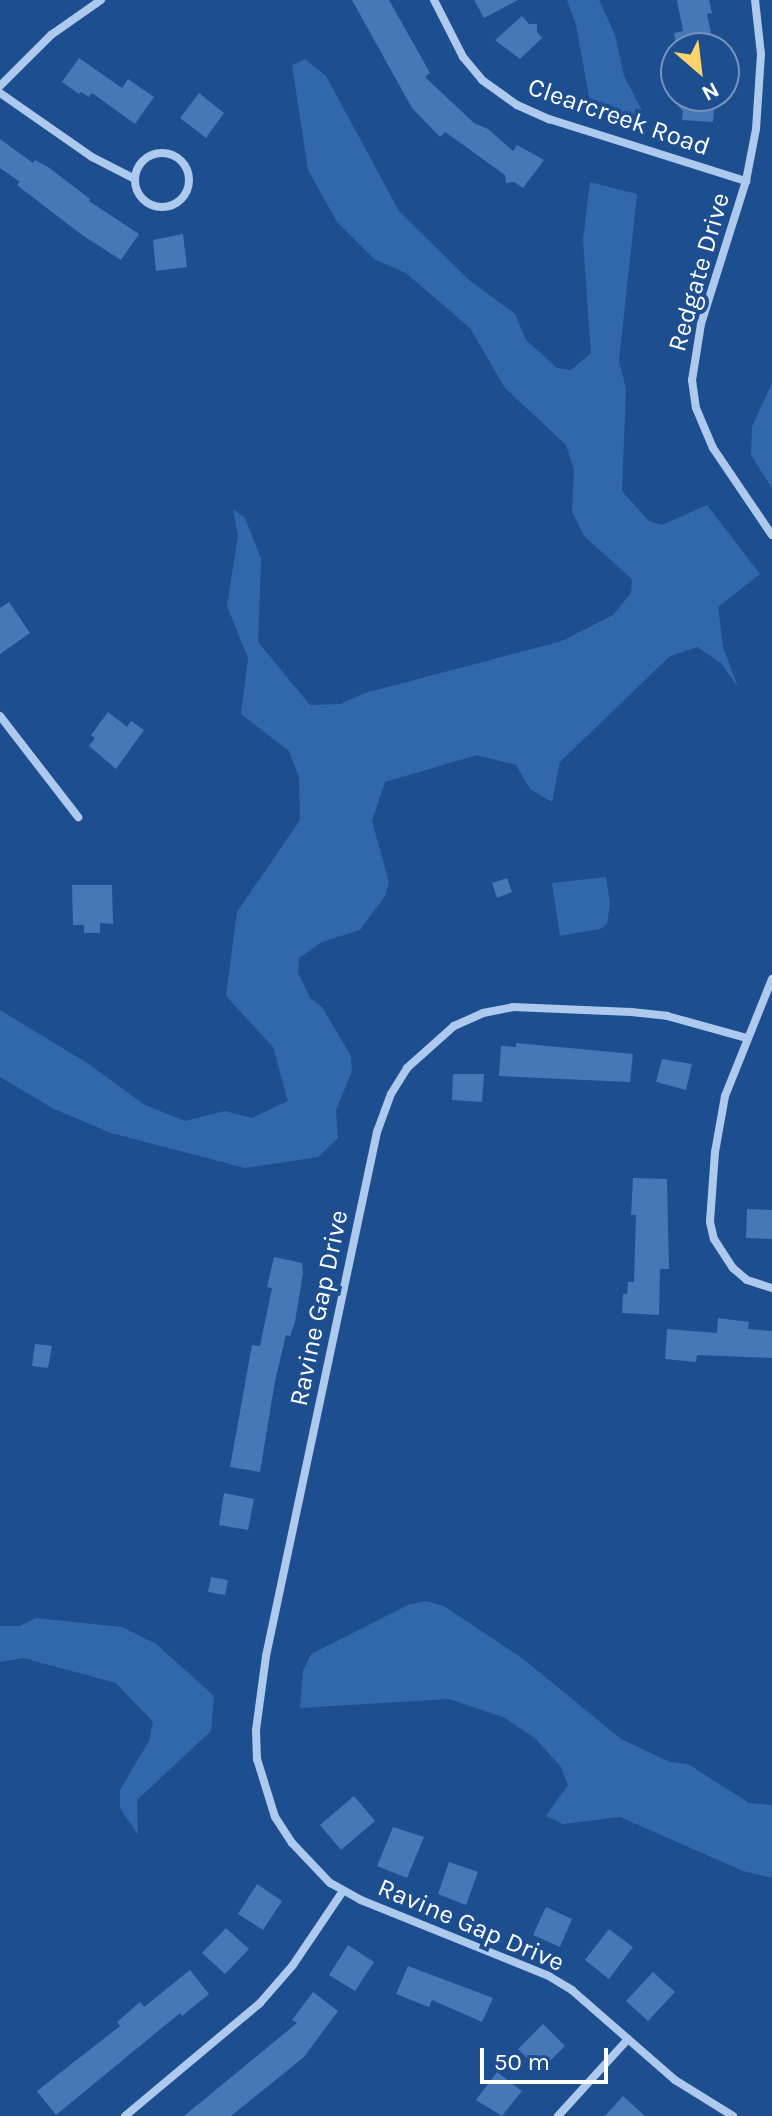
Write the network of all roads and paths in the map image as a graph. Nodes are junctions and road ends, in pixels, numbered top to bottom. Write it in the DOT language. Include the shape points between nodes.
graph roads {
  1 [pos="101,0"];
  2 [pos="434,0"];
  3 [pos="755,0"];
  4 [pos="0,86"];
  5 [pos="0,93"];
  6 [pos="135,179"];
  7 [pos="746,181"];
  8 [pos="772,535"];
  9 [pos="0,716"];
  10 [pos="78,817"];
  11 [pos="772,979"];
  12 [pos="747,1038"];
  13 [pos="772,1288"];
  14 [pos="343,1891"];
  15 [pos="628,2039"];
  16 [pos="125,2116"];
  17 [pos="558,2116"];
  18 [pos="733,2116"];
  1 -- 4 [label="street" via="51,35"];
  2 -- 7 [label="street, Clearcreek Road" via="463,57 482,80 517,105"];
  3 -- 7 [label="street, Redgate Drive" via="760,85"];
  5 -- 6 [label="street" via="92,157"];
  6 -- 6 [label="street" via="139,196 161,208 184,197 190,180 176,156 158,153 141,162"];
  7 -- 8 [label="street, Redgate Drive" via="701,324 692,380 696,408 713,448"];
  9 -- 10 [label="street"];
  11 -- 12 [label="street"];
  12 -- 13 [label="street" via="720,1118 710,1222 714,1239 733,1268 747,1280"];
  12 -- 14 [label="street, Ravine Gap Drive" via="643,1013 513,1007 454,1026 407,1068 391,1094 365,1185 266,1656 256,1730 257,1759 275,1817 312,1866"];
  14 -- 15 [label="street, Ravine Gap Drive" via="549,1976"];
  14 -- 16 [label="street, Ravine Gap Drive" via="260,2003"];
  15 -- 17 [label="street"];
  15 -- 18 [label="street, Ravine Gap Drive" via="695,2096"];
}
